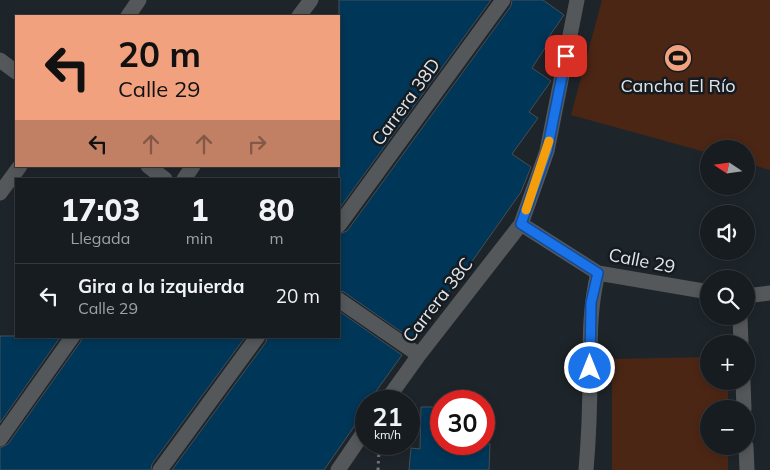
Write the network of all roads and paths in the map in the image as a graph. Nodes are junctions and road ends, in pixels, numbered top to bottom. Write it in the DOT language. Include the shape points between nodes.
graph roads {
  1 [pos="140,0"];
  2 [pos="311,0"];
  3 [pos="503,0"];
  4 [pos="577,0"];
  5 [pos="129,15"];
  6 [pos="300,15"];
  7 [pos="0,60"];
  8 [pos="15,71"];
  9 [pos="19,167"];
  10 [pos="149,167"];
  11 [pos="192,167"];
  12 [pos="164,178"];
  13 [pos="185,178"];
  14 [pos="0,193"];
  15 [pos="521,224"];
  16 [pos="340,225"];
  17 [pos="598,273"];
  18 [pos="700,290"];
  19 [pos="770,293"];
  20 [pos="755,295"];
  21 [pos="340,301"];
  22 [pos="72,338"];
  23 [pos="257,338"];
  24 [pos="418,355"];
  25 [pos="394,390"];
  26 [pos="0,439"];
  27 [pos="355,445"];
  28 [pos="379,455"];
  29 [pos="746,455"];
  30 [pos="160,470"];
  31 [pos="338,470"];
  32 [pos="378,470"];
  33 [pos="586,470"];
  34 [pos="747,470"];
  1 -- 5 [label="street"];
  2 -- 6 [label="street"];
  3 -- 16 [label="street, Carrera 38D"];
  4 -- 15 [label="street, Carrera 38C" via="547,151"];
  7 -- 8 [label="street"];
  9 -- 14 [label="street"];
  10 -- 12 [label="street"];
  11 -- 13 [label="street"];
  15 -- 17 [label="street, Calle 29"];
  15 -- 24 [label="street, Carrera 38C"];
  17 -- 18 [label="street, Calle 29"];
  17 -- 33 [label="street" via="590,318"];
  19 -- 20 [label="street"];
  21 -- 24 [label="street"];
  22 -- 26 [label="street"];
  23 -- 30 [label="street"];
  24 -- 25 [label="street, Carrera 38C"];
  27 -- 31 [label="street"];
  28 -- 32 [label="path"];
  29 -- 34 [label="street"];
}
